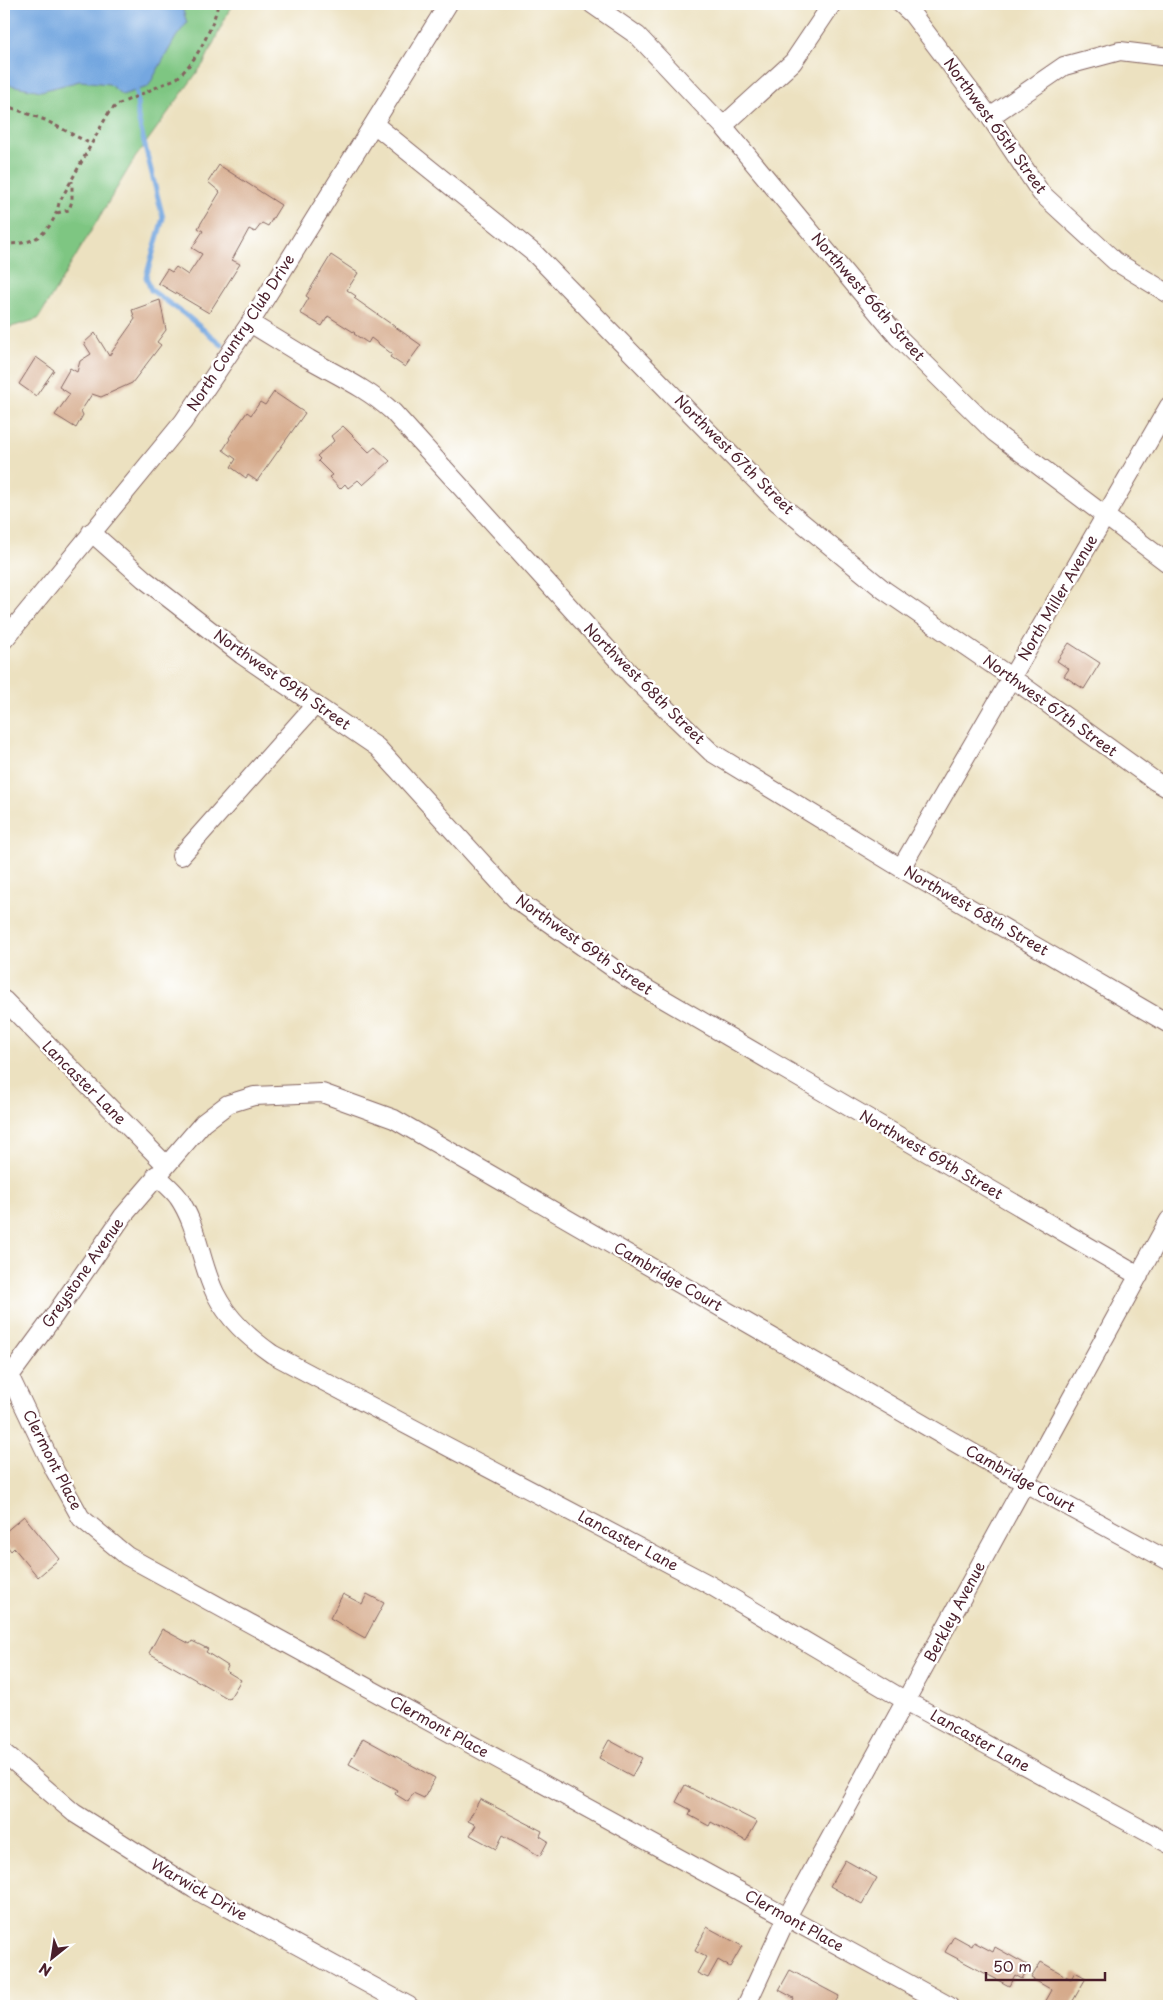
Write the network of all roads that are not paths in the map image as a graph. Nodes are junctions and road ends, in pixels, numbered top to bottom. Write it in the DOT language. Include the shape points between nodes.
graph roads {
  1 [pos="448,4"];
  2 [pos="592,4"];
  3 [pos="832,4"];
  4 [pos="901,4"];
  5 [pos="1169,57"];
  6 [pos="990,117"];
  7 [pos="374,124"];
  8 [pos="723,126"];
  9 [pos="1169,294"];
  10 [pos="250,323"];
  11 [pos="1169,406"];
  12 [pos="1105,517"];
  13 [pos="91,532"];
  14 [pos="1169,564"];
  15 [pos="4,640"];
  16 [pos="1012,678"];
  17 [pos="315,705"];
  18 [pos="1169,789"];
  19 [pos="181,856"];
  20 [pos="901,868"];
  21 [pos="4,1000"];
  22 [pos="1169,1024"];
  23 [pos="161,1170"];
  24 [pos="1169,1220"];
  25 [pos="1139,1276"];
  26 [pos="6,1377"];
  27 [pos="1025,1483"];
  28 [pos="1169,1561"];
  29 [pos="906,1701"];
  30 [pos="4,1753"];
  31 [pos="1169,1844"];
  32 [pos="787,1917"];
  33 [pos="409,2006"];
  34 [pos="746,2006"];
  35 [pos="949,2006"];
  1 -- 7 [label="street, North Country Club Drive"];
  2 -- 8 [label="street, Northwest 66th Street" via="638,36"];
  3 -- 8 [label="street" via="793,62"];
  4 -- 6 [label="street, Northwest 65th Street"];
  5 -- 6 [label="street" via="1120,50 1064,66"];
  6 -- 9 [label="street, Northwest 65th Street" via="1041,193 1114,261"];
  7 -- 10 [label="street, North Country Club Drive"];
  7 -- 16 [label="street, Northwest 67th Street" via="535,254 777,502 884,590"];
  8 -- 12 [label="street, Northwest 66th Street" via="898,337 994,432"];
  10 -- 13 [label="street, North Country Club Drive" via="182,422"];
  10 -- 20 [label="street, Northwest 68th Street" via="379,399 393,412 632,677 711,752"];
  11 -- 12 [label="street, North Miller Avenue"];
  12 -- 14 [label="street, Northwest 66th Street"];
  12 -- 16 [label="street, North Miller Avenue"];
  13 -- 15 [label="street, North Country Club Drive"];
  13 -- 17 [label="street, Northwest 69th Street" via="144,579 242,655"];
  16 -- 18 [label="street, Northwest 67th Street"];
  16 -- 20 [label="street, North Miller Avenue"];
  17 -- 19 [label="street"];
  17 -- 25 [label="street, Northwest 69th Street" via="377,747 515,899 626,977"];
  20 -- 22 [label="street, Northwest 68th Street"];
  21 -- 23 [label="street, Lancaster Lane"];
  23 -- 26 [label="street, Greystone Avenue" via="123,1216 54,1316"];
  23 -- 27 [label="street, Cambridge Court" via="203,1123 228,1104 254,1096 322,1093 331,1096 394,1120"];
  23 -- 29 [label="street, Lancaster Lane" via="192,1224 215,1292 228,1315 249,1338 272,1354 710,1585"];
  24 -- 25 [label="street, Berkley Avenue"];
  25 -- 27 [label="street, Berkley Avenue"];
  26 -- 32 [label="street, Clermont Place" via="81,1518 127,1556"];
  27 -- 28 [label="street, Cambridge Court"];
  27 -- 29 [label="street, Berkley Avenue"];
  29 -- 31 [label="street, Lancaster Lane"];
  29 -- 32 [label="street, Berkley Avenue"];
  30 -- 33 [label="street, Warwick Drive" via="74,1813 194,1889"];
  32 -- 34 [label="street, Berkley Avenue"];
  32 -- 35 [label="street, Clermont Place"];
}
